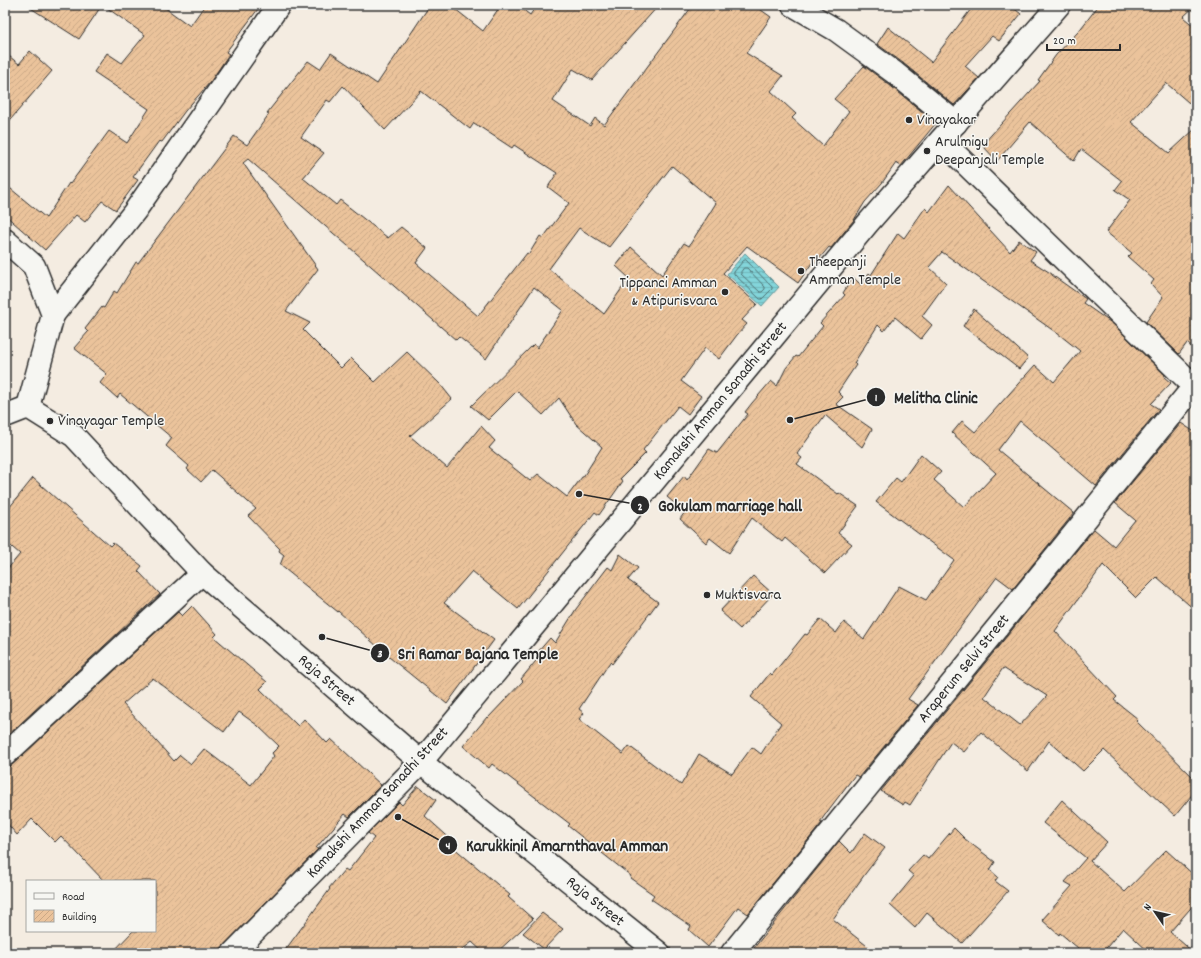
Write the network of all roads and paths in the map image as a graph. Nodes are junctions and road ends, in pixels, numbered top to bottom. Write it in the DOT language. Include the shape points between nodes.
graph roads {
  1 [pos="279,5"];
  2 [pos="793,5"];
  3 [pos="1059,5"];
  4 [pos="956,123"];
  5 [pos="941,140"];
  6 [pos="5,240"];
  7 [pos="53,315"];
  8 [pos="1195,385"];
  9 [pos="28,407"];
  10 [pos="5,416"];
  11 [pos="202,573"];
  12 [pos="5,756"];
  13 [pos="421,762"];
  14 [pos="233,953"];
  15 [pos="659,953"];
  16 [pos="732,953"];
  1 -- 7 [label="street" via="135,211"];
  2 -- 4 [label="street" via="836,30 896,73"];
  3 -- 4 [label="street, Kamakshi Amman Sanadhi Street"];
  4 -- 5 [label="street, Kamakshi Amman Sanadhi Street"];
  5 -- 8 [label="street"];
  5 -- 13 [label="street, Kamakshi Amman Sanadhi Street" via="868,223"];
  6 -- 7 [label="street" via="34,266"];
  7 -- 9 [label="street"];
  8 -- 16 [label="street, Araperum Selvi Street"];
  9 -- 10 [label="street"];
  9 -- 11 [label="street, Raja Street" via="74,436"];
  11 -- 12 [label="street"];
  11 -- 13 [label="street, Raja Street"];
  13 -- 14 [label="street, Kamakshi Amman Sanadhi Street"];
  13 -- 15 [label="street, Raja Street"];
}
